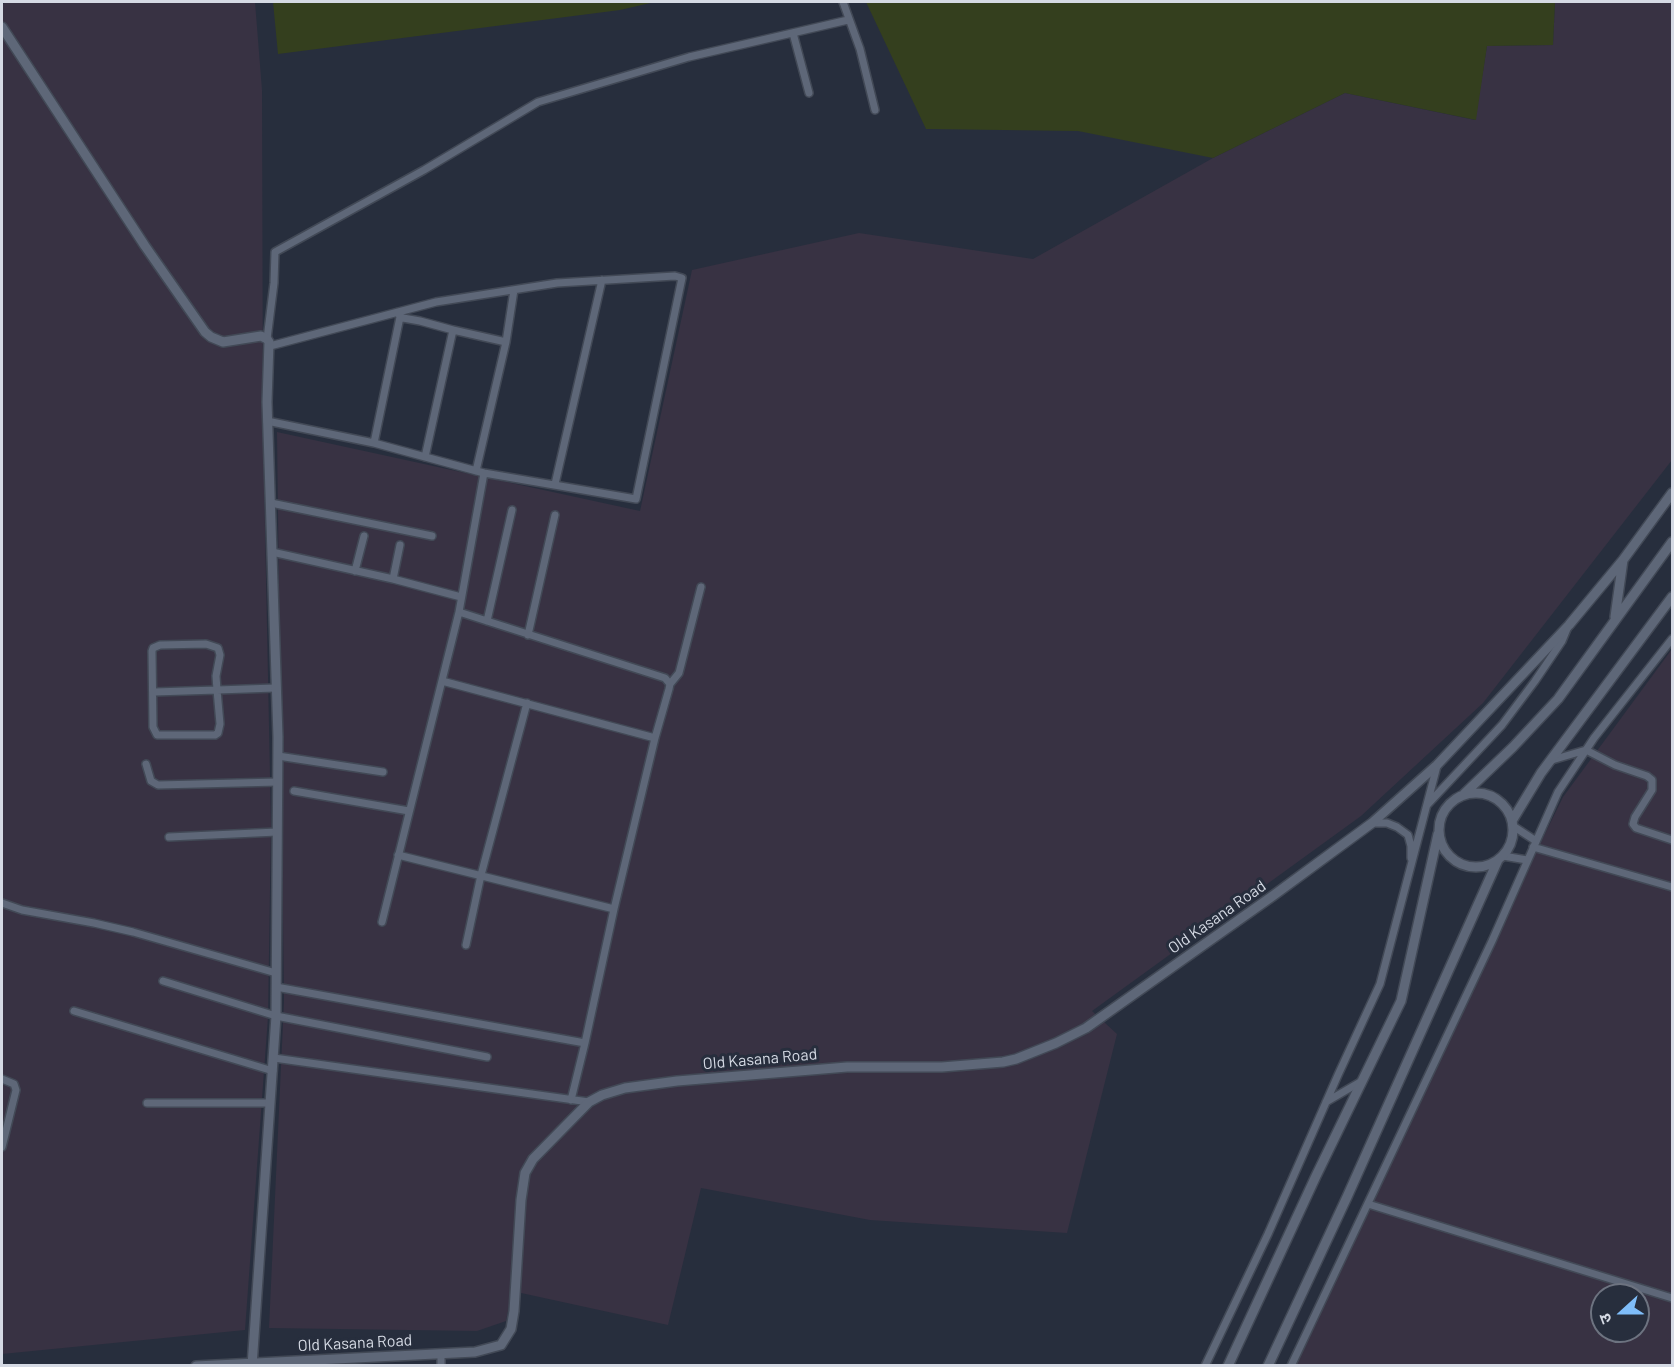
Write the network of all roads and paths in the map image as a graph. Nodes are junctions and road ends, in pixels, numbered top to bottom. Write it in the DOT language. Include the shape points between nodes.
graph roads {
  1 [pos="843,2"];
  2 [pos="848,20"];
  3 [pos="2,27"];
  4 [pos="793,33"];
  5 [pos="809,93"];
  6 [pos="875,110"];
  7 [pos="602,280"];
  8 [pos="514,290"];
  9 [pos="399,314"];
  10 [pos="453,330"];
  11 [pos="268,342"];
  12 [pos="506,342"];
  13 [pos="267,421"];
  14 [pos="374,443"];
  15 [pos="425,457"];
  16 [pos="480,472"];
  17 [pos="555,484"];
  18 [pos="1672,493"];
  19 [pos="271,504"];
  20 [pos="512,510"];
  21 [pos="555,515"];
  22 [pos="364,536"];
  23 [pos="432,536"];
  24 [pos="1672,542"];
  25 [pos="400,545"];
  26 [pos="272,552"];
  27 [pos="1623,560"];
  28 [pos="354,571"];
  29 [pos="393,579"];
  30 [pos="701,587"];
  31 [pos="461,597"];
  32 [pos="1672,597"];
  33 [pos="459,612"];
  34 [pos="487,621"];
  35 [pos="1614,622"];
  36 [pos="1569,625"];
  37 [pos="528,635"];
  38 [pos="1672,639"];
  39 [pos="1670,648"];
  40 [pos="442,681"];
  41 [pos="670,684"];
  42 [pos="275,688"];
  43 [pos="217,690"];
  44 [pos="154,692"];
  45 [pos="527,703"];
  46 [pos="656,738"];
  47 [pos="1586,750"];
  48 [pos="278,756"];
  49 [pos="1552,760"];
  50 [pos="146,764"];
  51 [pos="1437,765"];
  52 [pos="383,772"];
  53 [pos="278,782"];
  54 [pos="294,791"];
  55 [pos="1464,794"];
  56 [pos="1427,805"];
  57 [pos="409,811"];
  58 [pos="1372,823"];
  59 [pos="1513,824"];
  60 [pos="277,832"];
  61 [pos="1438,834"];
  62 [pos="170,837"];
  63 [pos="1672,840"];
  64 [pos="1535,844"];
  65 [pos="398,855"];
  66 [pos="1501,858"];
  67 [pos="1527,860"];
  68 [pos="1411,867"];
  69 [pos="481,875"];
  70 [pos="1672,887"];
  71 [pos="2,903"];
  72 [pos="614,909"];
  73 [pos="382,922"];
  74 [pos="466,945"];
  75 [pos="276,973"];
  76 [pos="164,981"];
  77 [pos="276,987"];
  78 [pos="74,1011"];
  79 [pos="276,1016"];
  80 [pos="585,1043"];
  81 [pos="487,1057"];
  82 [pos="274,1058"];
  83 [pos="273,1071"];
  84 [pos="2,1079"];
  85 [pos="1362,1081"];
  86 [pos="571,1100"];
  87 [pos="589,1102"];
  88 [pos="1326,1102"];
  89 [pos="147,1103"];
  90 [pos="270,1103"];
  91 [pos="2,1112"];
  92 [pos="10,1114"];
  93 [pos="2,1147"];
  94 [pos="1368,1204"];
  95 [pos="1672,1298"];
  96 [pos="441,1354"];
  97 [pos="196,1365"];
  98 [pos="252,1365"];
  99 [pos="441,1365"];
  100 [pos="1205,1365"];
  101 [pos="1228,1365"];
  102 [pos="1268,1365"];
  103 [pos="1291,1365"];
  1 -- 2 [label="street"];
  2 -- 4 [label="street"];
  2 -- 6 [label="street"];
  3 -- 11 [label="street" via="205,332 223,342 261,336"];
  4 -- 5 [label="street"];
  4 -- 11 [label="street" via="689,57 545,99 275,252"];
  7 -- 8 [label="street"];
  7 -- 17 [label="street"];
  7 -- 17 [label="street" via="682,278 636,499"];
  8 -- 9 [label="street" via="436,302"];
  8 -- 12 [label="street"];
  9 -- 10 [label="street"];
  9 -- 11 [label="street"];
  9 -- 14 [label="street"];
  10 -- 12 [label="street"];
  10 -- 15 [label="street"];
  11 -- 13 [label="street"];
  12 -- 16 [label="street"];
  13 -- 14 [label="street"];
  13 -- 19 [label="street"];
  14 -- 15 [label="street"];
  15 -- 16 [label="street"];
  16 -- 17 [label="street"];
  16 -- 31 [label="street"];
  18 -- 27 [label="street, Old Kasana Road"];
  19 -- 23 [label="street"];
  19 -- 26 [label="street"];
  20 -- 34 [label="street"];
  21 -- 37 [label="street"];
  22 -- 28 [label="street"];
  24 -- 35 [label="street"];
  25 -- 29 [label="street"];
  26 -- 28 [label="street"];
  26 -- 42 [label="street"];
  27 -- 35 [label="street"];
  27 -- 36 [label="street, Old Kasana Road"];
  28 -- 29 [label="street"];
  29 -- 31 [label="street"];
  30 -- 41 [label="street" via="679,673"];
  31 -- 33 [label="street"];
  32 -- 49 [label="street"];
  33 -- 34 [label="street"];
  33 -- 40 [label="street"];
  34 -- 37 [label="street"];
  35 -- 55 [label="street" via="1558,699"];
  36 -- 51 [label="street, Old Kasana Road"];
  36 -- 56 [label="street" via="1562,641 1502,725"];
  37 -- 41 [label="street" via="661,677"];
  38 -- 39 [label="street"];
  39 -- 47 [label="street"];
  40 -- 45 [label="street"];
  40 -- 57 [label="street"];
  41 -- 46 [label="street"];
  42 -- 43 [label="street"];
  42 -- 48 [label="street"];
  43 -- 44 [label="street"];
  43 -- 44 [label="street" via="219,729 211,736 157,735 153,727"];
  43 -- 44 [label="street" via="218,648 206,644 160,645 152,651"];
  45 -- 46 [label="street"];
  45 -- 69 [label="street"];
  46 -- 72 [label="street"];
  47 -- 49 [label="street"];
  47 -- 63 [label="street" via="1652,780 1652,790 1633,825"];
  47 -- 64 [label="street" via="1558,792"];
  48 -- 52 [label="street"];
  48 -- 53 [label="street"];
  49 -- 59 [label="street"];
  50 -- 53 [label="street" via="151,782 158,785"];
  51 -- 56 [label="street"];
  51 -- 58 [label="street, Old Kasana Road"];
  53 -- 60 [label="street"];
  54 -- 57 [label="street"];
  55 -- 59 [label="street" via="1494,797 1506,807"];
  55 -- 61 [label="street" via="1455,798 1441,815"];
  56 -- 68 [label="street"];
  57 -- 65 [label="street"];
  58 -- 68 [label="street" via="1388,823 1408,835"];
  58 -- 87 [label="street, Old Kasana Road" via="1086,1028 1016,1059 942,1067 847,1067 677,1081 625,1088"];
  59 -- 64 [label="street"];
  59 -- 66 [label="street" via="1512,842"];
  60 -- 62 [label="street"];
  60 -- 75 [label="street"];
  61 -- 66 [label="street" via="1447,855 1462,865 1480,867"];
  61 -- 85 [label="street" via="1401,1001"];
  64 -- 67 [label="street"];
  64 -- 70 [label="street"];
  65 -- 69 [label="street"];
  65 -- 73 [label="street"];
  66 -- 67 [label="street"];
  66 -- 102 [label="street"];
  67 -- 94 [label="street"];
  68 -- 88 [label="street" via="1380,984"];
  69 -- 72 [label="street"];
  69 -- 74 [label="street"];
  71 -- 75 [label="street" via="94,922"];
  72 -- 80 [label="street"];
  75 -- 77 [label="street"];
  76 -- 79 [label="street"];
  77 -- 79 [label="street"];
  77 -- 80 [label="street"];
  78 -- 83 [label="street"];
  79 -- 81 [label="street"];
  79 -- 82 [label="street"];
  80 -- 86 [label="street"];
  82 -- 83 [label="street"];
  82 -- 86 [label="street"];
  83 -- 90 [label="street"];
  84 -- 92 [label="street" via="14,1084 16,1090"];
  85 -- 88 [label="street"];
  85 -- 101 [label="street"];
  86 -- 87 [label="street"];
  87 -- 96 [label="street, Old Kasana Road" via="533,1159 525,1173 514,1311 504,1342 483,1351"];
  88 -- 100 [label="street"];
  89 -- 90 [label="street"];
  90 -- 98 [label="street"];
  91 -- 92 [label="street"];
  92 -- 93 [label="street"];
  94 -- 95 [label="street"];
  94 -- 103 [label="street"];
  96 -- 98 [label="street, Old Kasana Road"];
  96 -- 99 [label="street"];
  97 -- 98 [label="street, Old Kasana Road"];
}
